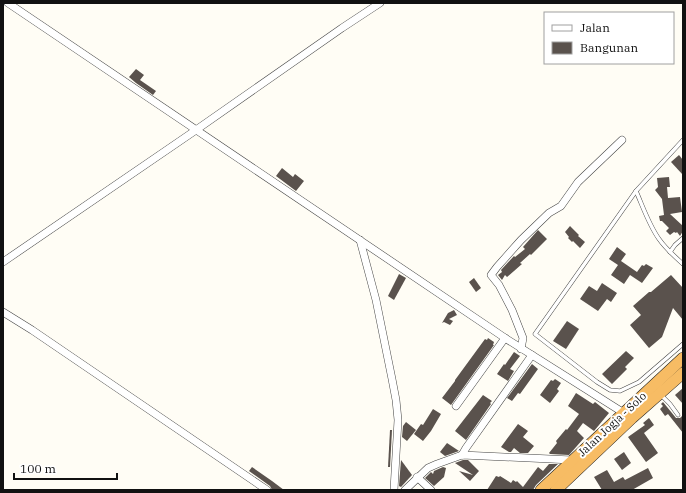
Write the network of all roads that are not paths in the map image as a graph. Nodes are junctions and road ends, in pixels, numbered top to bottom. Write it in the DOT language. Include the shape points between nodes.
graph roads {
  1 [pos="8,3"];
  2 [pos="380,3"];
  3 [pos="196,130"];
  4 [pos="622,140"];
  5 [pos="683,140"];
  6 [pos="636,191"];
  7 [pos="683,238"];
  8 [pos="360,240"];
  9 [pos="670,252"];
  10 [pos="3,262"];
  11 [pos="683,264"];
  12 [pos="3,312"];
  13 [pos="505,338"];
  14 [pos="683,344"];
  15 [pos="522,348"];
  16 [pos="532,355"];
  17 [pos="683,358"];
  18 [pos="683,373"];
  19 [pos="660,394"];
  20 [pos="456,406"];
  21 [pos="628,415"];
  22 [pos="678,415"];
  23 [pos="462,455"];
  24 [pos="572,460"];
  25 [pos="417,477"];
  26 [pos="267,490"];
  27 [pos="394,490"];
  28 [pos="405,490"];
  29 [pos="431,490"];
  30 [pos="540,490"];
  31 [pos="556,490"];
  1 -- 3 [label="street"];
  2 -- 3 [label="street"];
  3 -- 8 [label="street"];
  3 -- 10 [label="street"];
  4 -- 15 [label="street" via="578,182 561,206 549,213 521,240 491,275 512,310 523,338"];
  5 -- 6 [label="lane"];
  6 -- 9 [label="lane" via="648,220"];
  6 -- 14 [label="lane" via="535,334 597,382 610,390 620,391 639,382"];
  7 -- 9 [label="lane"];
  8 -- 13 [label="street"];
  8 -- 27 [label="street" via="374,289 398,420"];
  9 -- 11 [label="lane"];
  12 -- 26 [label="street"];
  13 -- 15 [label="street"];
  13 -- 20 [label="street"];
  15 -- 16 [label="street"];
  16 -- 21 [label="street"];
  16 -- 23 [label="street"];
  17 -- 21 [label="highway, Jalan Jogja - Solo"];
  18 -- 19 [label="highway, Jalan Jogja - Solo"];
  19 -- 21 [label="highway, Jalan Jogja - Solo"];
  19 -- 22 [label="lane"];
  21 -- 24 [label="highway, Jalan Jogja - Solo"];
  21 -- 31 [label="highway, Jalan Jogja - Solo"];
  23 -- 24 [label="street"];
  23 -- 25 [label="street" via="428,468"];
  24 -- 30 [label="highway, Jalan Jogja - Solo"];
  25 -- 28 [label="street"];
  25 -- 29 [label="street"];
}
